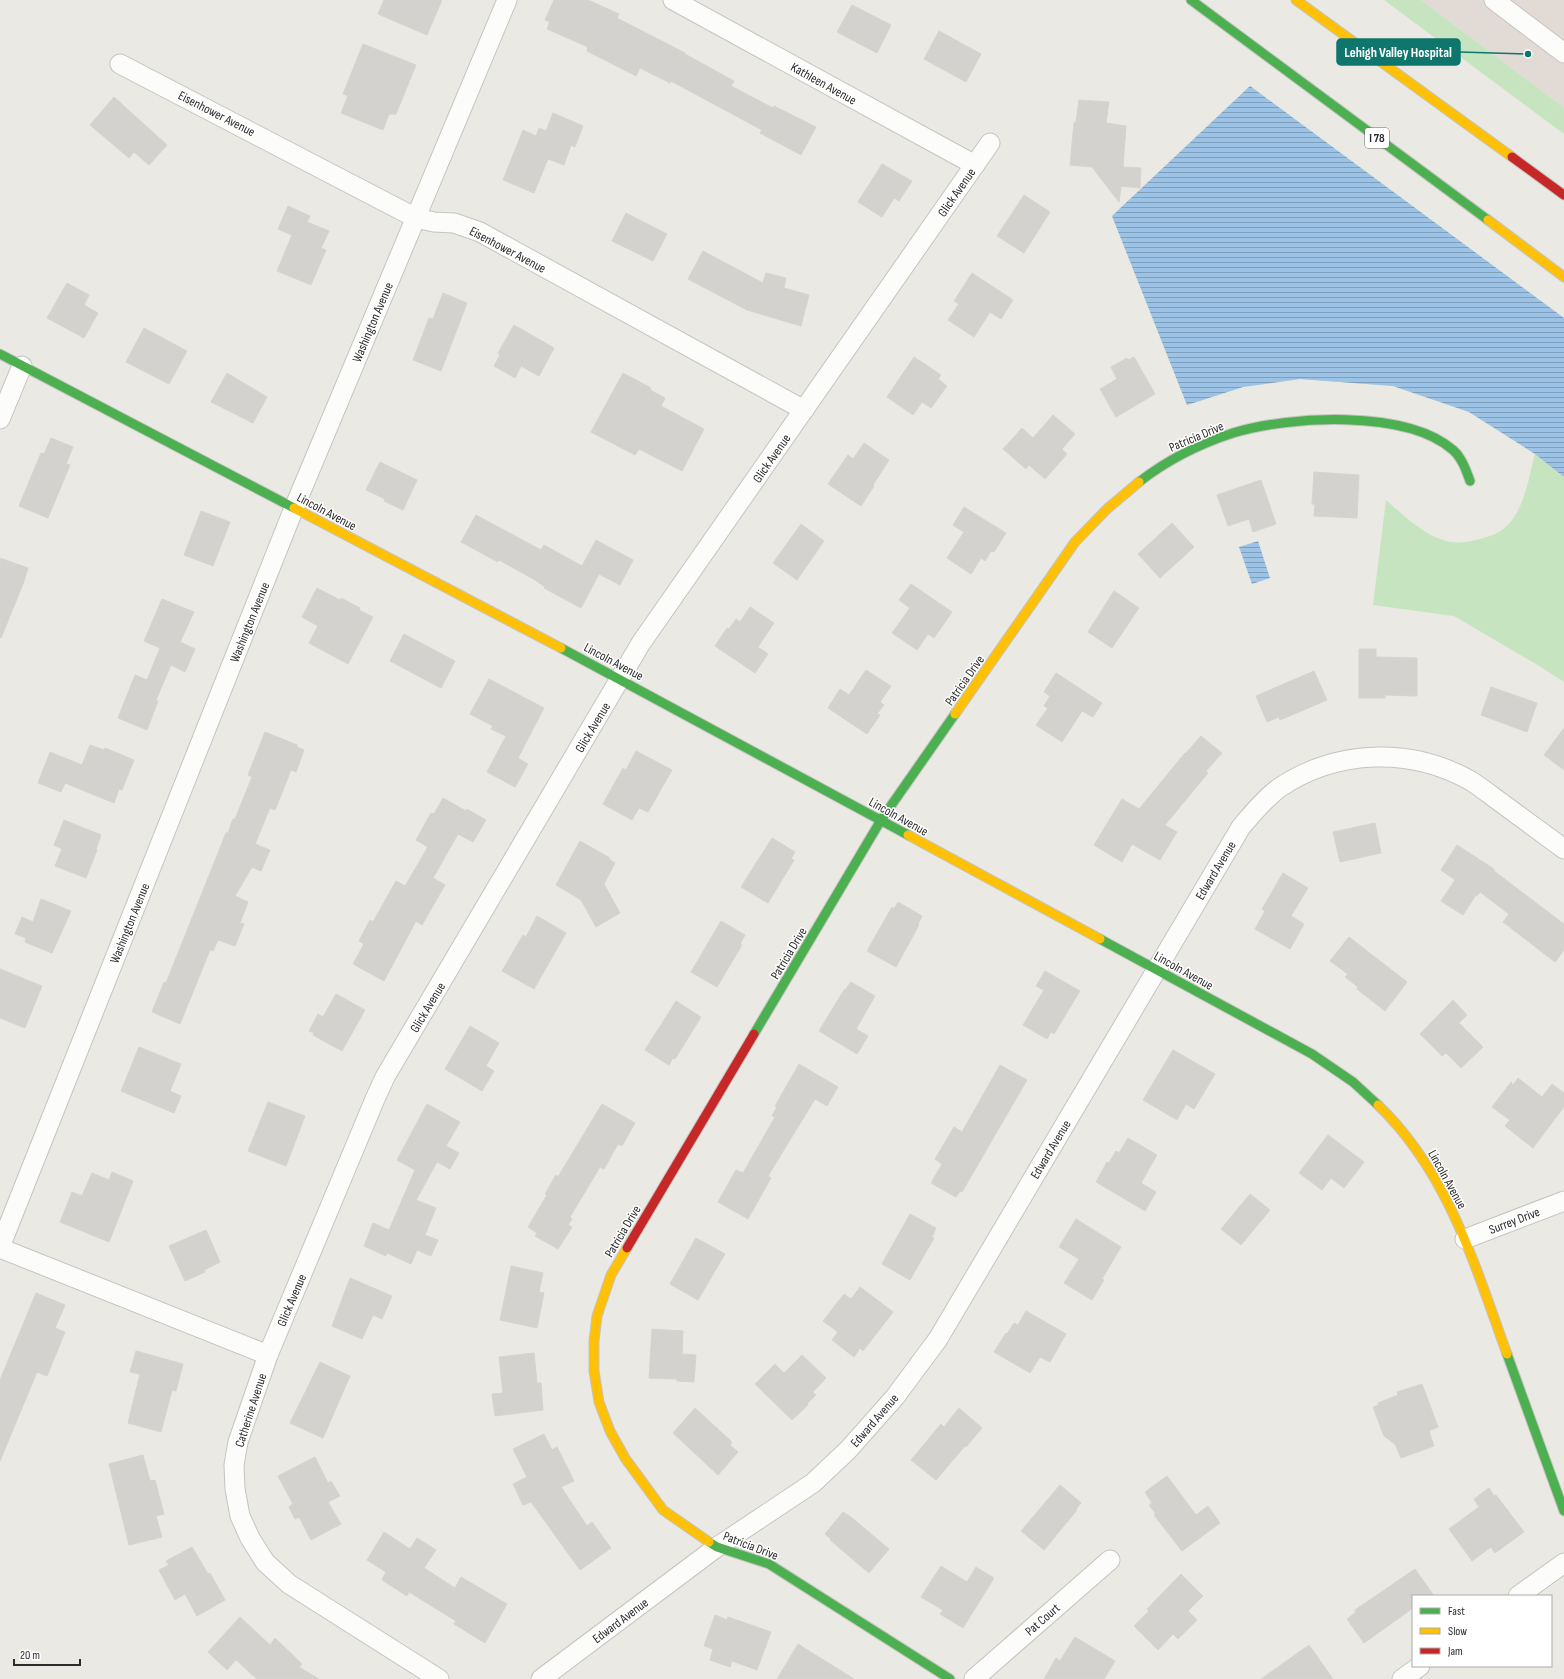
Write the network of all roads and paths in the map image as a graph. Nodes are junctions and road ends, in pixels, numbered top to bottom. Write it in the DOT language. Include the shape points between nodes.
graph roads {
  1 [pos="507,0"];
  2 [pos="673,0"];
  3 [pos="1190,0"];
  4 [pos="1296,0"];
  5 [pos="1299,0"];
  6 [pos="1494,0"];
  7 [pos="1311,11"];
  8 [pos="1564,53"];
  9 [pos="120,64"];
  10 [pos="990,143"];
  11 [pos="975,165"];
  12 [pos="1564,195"];
  13 [pos="416,218"];
  14 [pos="1564,277"];
  15 [pos="0,354"];
  16 [pos="22,366"];
  17 [pos="804,410"];
  18 [pos="0,419"];
  19 [pos="1470,481"];
  20 [pos="294,508"];
  21 [pos="620,679"];
  22 [pos="881,820"];
  23 [pos="1564,849"];
  24 [pos="1156,970"];
  25 [pos="1564,1201"];
  26 [pos="1465,1240"];
  27 [pos="0,1247"];
  28 [pos="268,1355"];
  29 [pos="1564,1511"];
  30 [pos="717,1548"];
  31 [pos="1110,1560"];
  32 [pos="1564,1563"];
  33 [pos="1519,1595"];
  34 [pos="1419,1667"];
  35 [pos="439,1679"];
  36 [pos="541,1679"];
  37 [pos="950,1679"];
  38 [pos="974,1679"];
  39 [pos="1402,1679"];
  1 -- 13 [label="street, Washington Avenue"];
  2 -- 11 [label="street, Kathleen Avenue"];
  3 -- 14 [label="main road, I 78"];
  4 -- 7 [label="main road"];
  5 -- 7 [label="main road"];
  6 -- 8 [label="street"];
  7 -- 12 [label="main road"];
  9 -- 13 [label="street, Eisenhower Avenue"];
  10 -- 11 [label="street, Glick Avenue"];
  11 -- 17 [label="street, Glick Avenue"];
  13 -- 17 [label="street, Eisenhower Avenue" via="454,223 480,232"];
  13 -- 20 [label="street, Washington Avenue"];
  15 -- 16 [label="main road, Lincoln Avenue"];
  16 -- 18 [label="street"];
  16 -- 20 [label="main road, Lincoln Avenue"];
  17 -- 21 [label="street, Glick Avenue" via="641,643"];
  19 -- 22 [label="main road, Patricia Drive" via="1465,466 1454,451 1439,440 1408,429 1375,422 1341,419 1296,421 1252,428 1209,442 1169,462 1140,480 1106,509 1076,542"];
  20 -- 21 [label="main road, Lincoln Avenue"];
  20 -- 27 [label="street, Washington Avenue"];
  21 -- 22 [label="main road, Lincoln Avenue"];
  21 -- 28 [label="street, Glick Avenue" via="386,1077"];
  22 -- 24 [label="main road, Lincoln Avenue"];
  22 -- 30 [label="main road, Patricia Drive" via="611,1275 597,1316 594,1371 599,1402 610,1431 625,1458 663,1510"];
  23 -- 24 [label="street, Edward Avenue" via="1472,782 1451,771 1422,761 1393,757 1362,757 1333,763 1305,774 1279,789 1261,804 1241,827"];
  24 -- 26 [label="main road, Lincoln Avenue" via="1312,1054 1352,1082 1388,1115 1419,1153 1439,1184"];
  24 -- 30 [label="street, Edward Avenue" via="938,1339 895,1397 848,1450 813,1483"];
  25 -- 26 [label="street, Surrey Drive"];
  26 -- 29 [label="main road, Lincoln Avenue"];
  27 -- 28 [label="street, Catherine Avenue"];
  28 -- 35 [label="street, Catherine Avenue" via="238,1442 234,1465 239,1510 250,1538 265,1562 289,1584"];
  30 -- 36 [label="street, Edward Avenue"];
  30 -- 37 [label="main road, Patricia Drive" via="769,1564"];
  31 -- 38 [label="street, Pat Court"];
  32 -- 33 [label="street"];
  34 -- 39 [label="street"];
}
